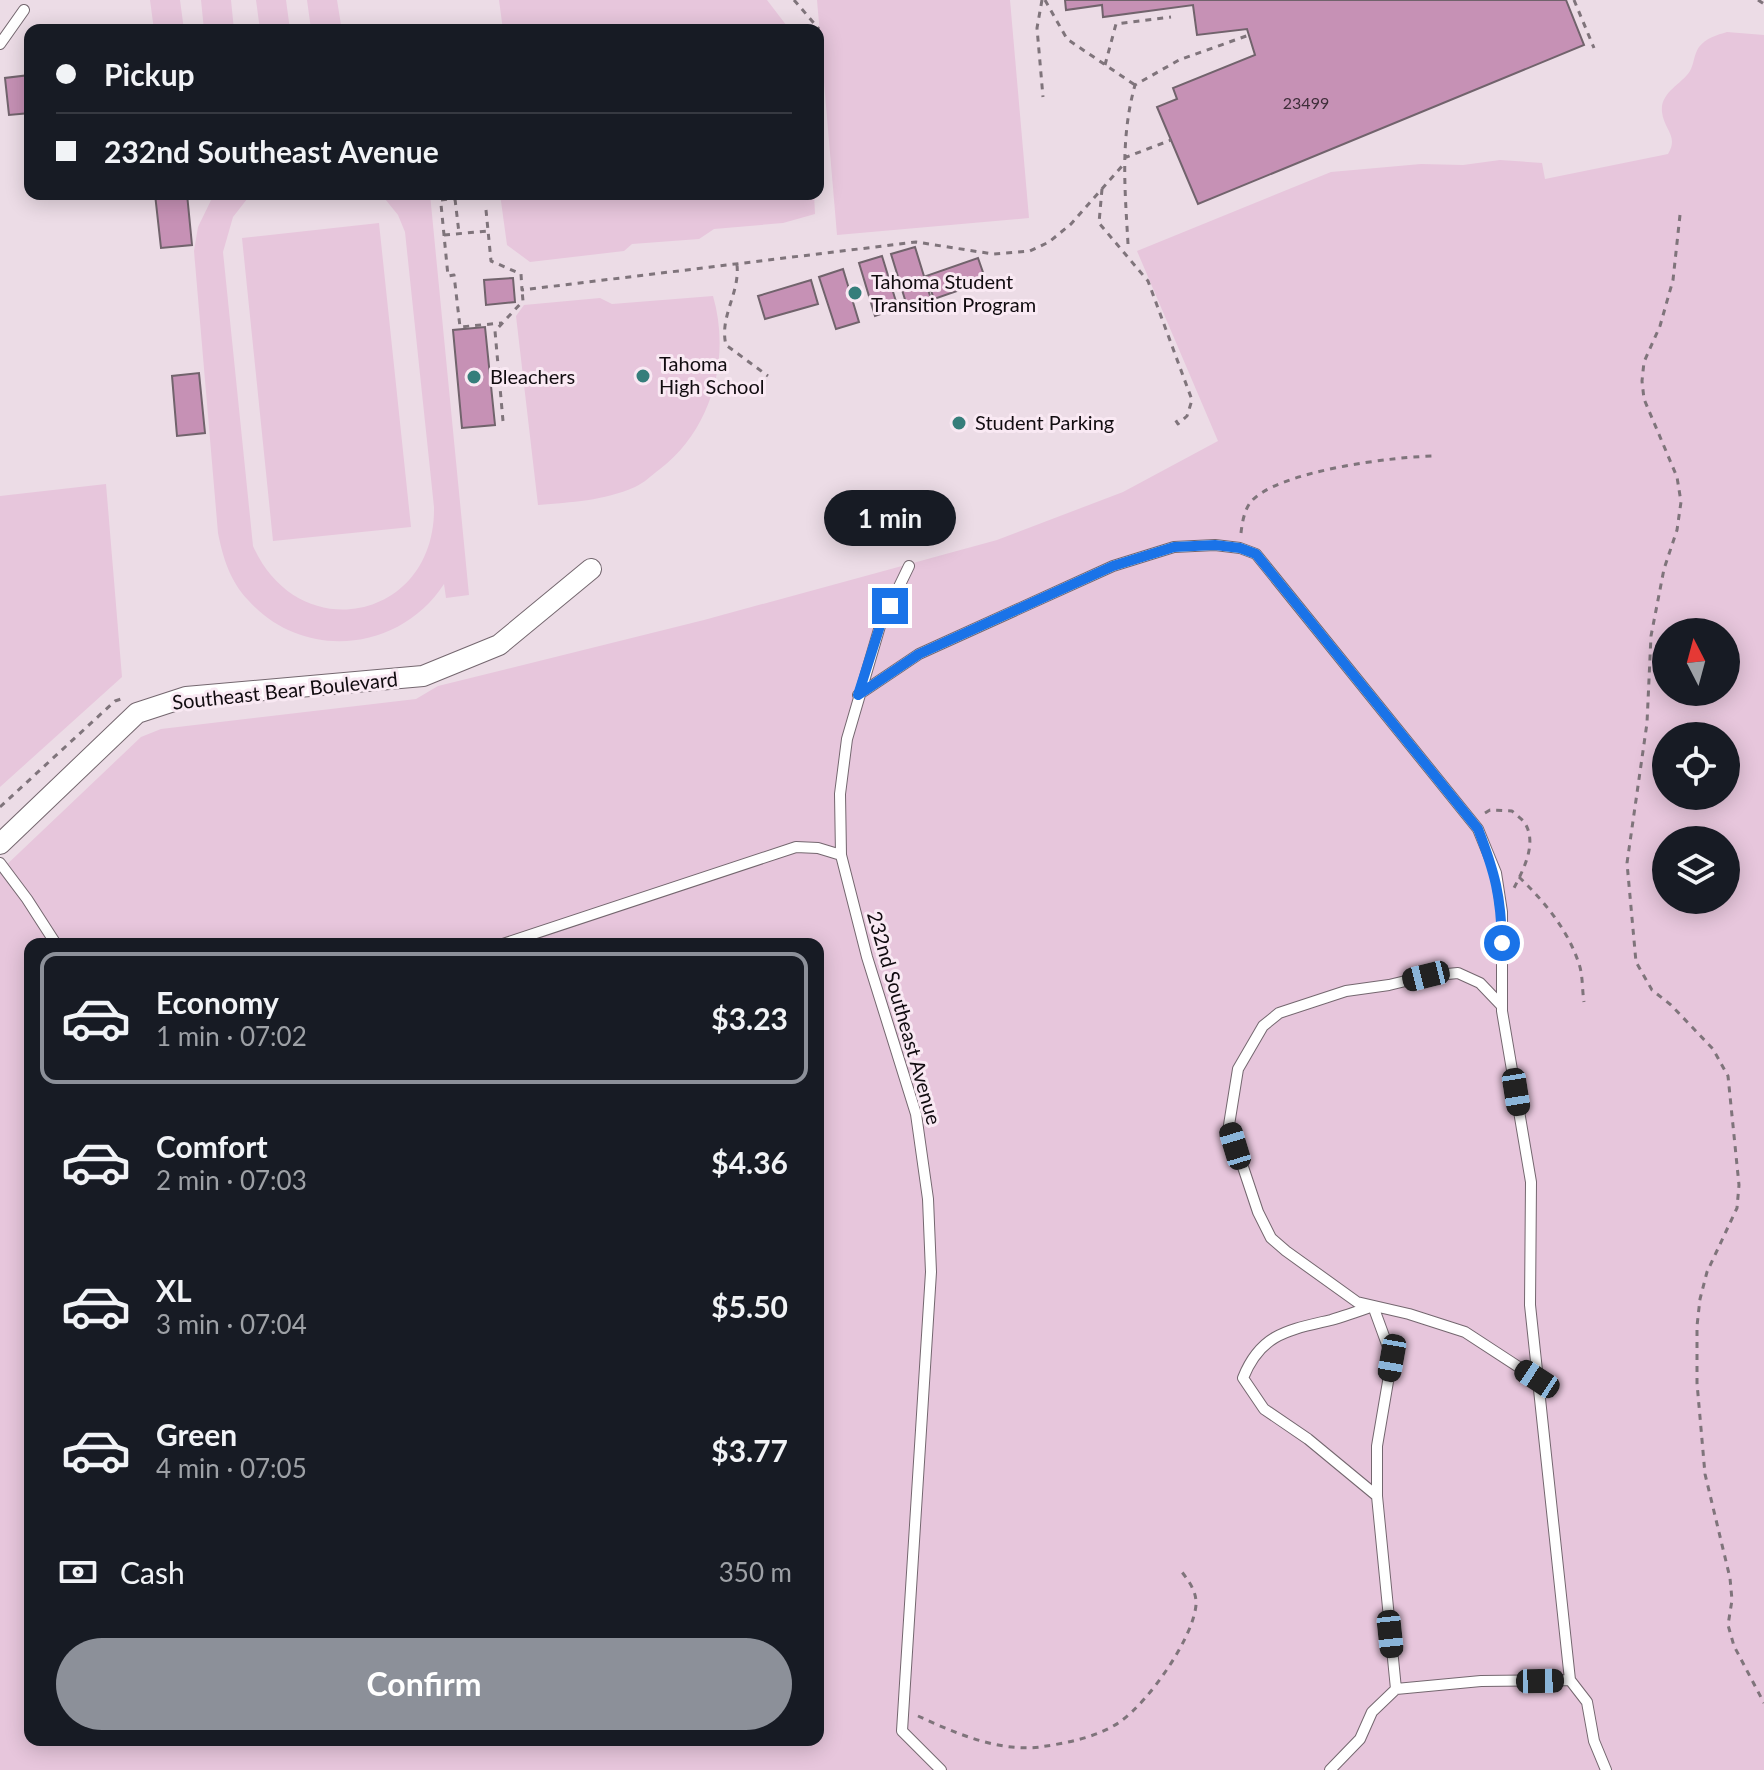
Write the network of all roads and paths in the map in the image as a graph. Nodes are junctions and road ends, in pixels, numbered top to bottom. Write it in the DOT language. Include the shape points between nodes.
graph roads {
  1 [pos="794,0"];
  2 [pos="1043,0"];
  3 [pos="1574,0"];
  4 [pos="1758,0"];
  5 [pos="1764,4"];
  6 [pos="24,10"];
  7 [pos="1171,17"];
  8 [pos="815,24"];
  9 [pos="1249,35"];
  10 [pos="0,44"];
  11 [pos="1594,48"];
  12 [pos="1105,65"];
  13 [pos="1135,85"];
  14 [pos="1043,97"];
  15 [pos="1171,140"];
  16 [pos="1124,158"];
  17 [pos="1123,165"];
  18 [pos="1102,189"];
  19 [pos="441,200"];
  20 [pos="455,200"];
  21 [pos="486,210"];
  22 [pos="1680,215"];
  23 [pos="488,231"];
  24 [pos="459,233"];
  25 [pos="444,235"];
  26 [pos="1128,244"];
  27 [pos="737,265"];
  28 [pos="522,290"];
  29 [pos="502,323"];
  30 [pos="768,376"];
  31 [pos="1173,416"];
  32 [pos="503,421"];
  33 [pos="1437,456"];
  34 [pos="1240,548"];
  35 [pos="909,566"];
  36 [pos="591,569"];
  37 [pos="858,695"];
  38 [pos="1472,821"];
  39 [pos="0,844"];
  40 [pos="841,855"];
  41 [pos="0,863"];
  42 [pos="1519,877"];
  43 [pos="1502,912"];
  44 [pos="52,938"];
  45 [pos="521,938"];
  46 [pos="1584,1002"];
  47 [pos="1502,1006"];
  48 [pos="1373,1306"];
  49 [pos="1537,1379"];
  50 [pos="1377,1496"];
  51 [pos="1179,1568"];
  52 [pos="1570,1680"];
  53 [pos="1396,1689"];
  54 [pos="1764,1703"];
  55 [pos="903,1710"];
  56 [pos="941,1770"];
  57 [pos="1330,1770"];
  58 [pos="1606,1770"];
  1 -- 8 [label="path"];
  2 -- 12 [label="path" via="1067,39"];
  2 -- 14 [label="path" via="1037,28"];
  3 -- 11 [label="path"];
  4 -- 5 [label="path"];
  6 -- 10 [label="lane"];
  7 -- 12 [label="path" via="1116,24"];
  9 -- 13 [label="path" via="1179,60"];
  12 -- 13 [label="path"];
  13 -- 16 [label="path"];
  15 -- 16 [label="path"];
  16 -- 17 [label="path"];
  17 -- 18 [label="path"];
  17 -- 26 [label="path"];
  18 -- 27 [label="path" via="1071,224 1030,251 993,254 916,242"];
  18 -- 31 [label="path" via="1099,223 1148,281 1192,400 1178,424"];
  19 -- 25 [label="path"];
  20 -- 24 [label="path"];
  21 -- 23 [label="path"];
  22 -- 54 [label="path" via="1673,280 1642,381 1681,502 1651,636 1647,723 1627,863 1636,962 1652,990 1713,1049 1728,1076 1737,1208 1700,1299 1697,1383 1705,1474 1730,1578 1728,1625"];
  23 -- 24 [label="path"];
  23 -- 28 [label="path" via="491,261 521,274"];
  24 -- 25 [label="path"];
  25 -- 29 [label="path" via="460,327"];
  27 -- 28 [label="path"];
  27 -- 30 [label="path" via="726,345"];
  28 -- 29 [label="path" via="523,301"];
  29 -- 32 [label="path" via="495,331"];
  33 -- 34 [label="path" via="1313,473 1270,487 1249,504"];
  34 -- 37 [label="lane" via="1174,547 1113,566 919,654"];
  34 -- 38 [label="lane" via="1256,554"];
  35 -- 37 [label="lane, 232nd Southeast Avenue" via="880,626"];
  36 -- 39 [label="street, Southeast Bear Boulevard" via="499,645 423,676 186,697 137,713"];
  37 -- 40 [label="lane, 232nd Southeast Avenue" via="840,794"];
  38 -- 42 [label="path" via="1490,810 1512,811 1526,824 1530,838"];
  38 -- 43 [label="lane" via="1496,873"];
  40 -- 45 [label="lane" via="796,847"];
  40 -- 55 [label="lane, 232nd Southeast Avenue" via="916,1114 928,1199 931,1272"];
  41 -- 44 [label="lane"];
  42 -- 43 [label="path"];
  42 -- 46 [label="path" via="1564,932 1580,966"];
  43 -- 47 [label="lane"];
  47 -- 48 [label="lane" via="1480,983 1458,973 1346,991 1279,1013 1263,1026 1238,1069 1229,1125 1271,1238 1322,1280"];
  47 -- 49 [label="lane" via="1531,1182 1530,1305"];
  48 -- 49 [label="lane" via="1465,1332"];
  48 -- 50 [label="lane" via="1392,1358 1377,1446"];
  48 -- 50 [label="lane" via="1280,1332 1251,1358 1243,1378 1264,1409"];
  49 -- 52 [label="lane"];
  50 -- 53 [label="lane"];
  51 -- 55 [label="path" via="1193,1586 1196,1605 1187,1632 1173,1663 1121,1722 1078,1740 1036,1747 962,1736"];
  52 -- 53 [label="lane"];
  52 -- 58 [label="lane" via="1587,1702"];
  53 -- 57 [label="lane" via="1372,1712 1360,1739"];
  55 -- 56 [label="lane, 232nd Southeast Avenue" via="902,1731"];
}
